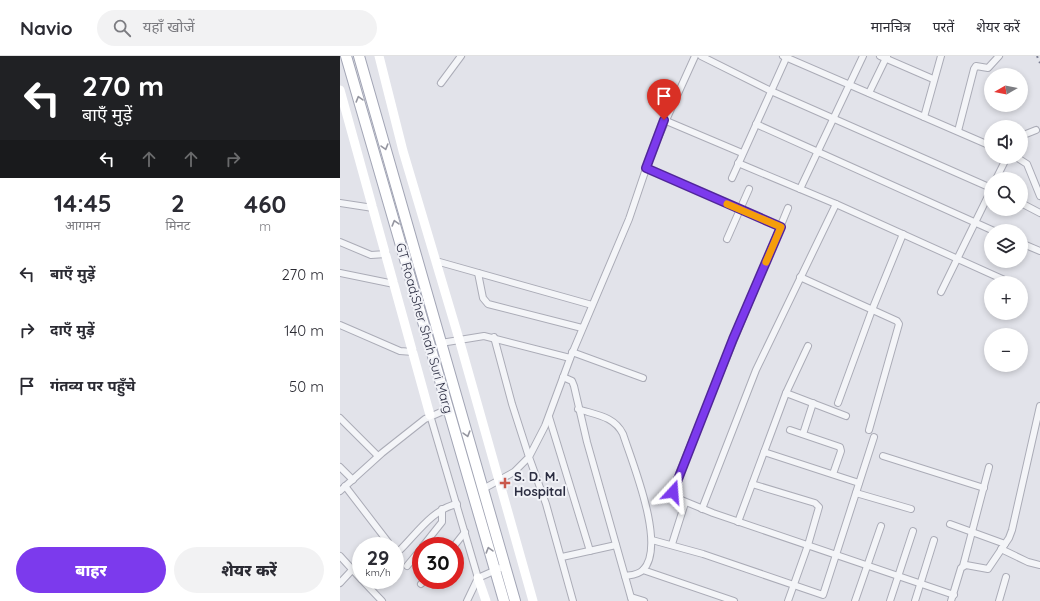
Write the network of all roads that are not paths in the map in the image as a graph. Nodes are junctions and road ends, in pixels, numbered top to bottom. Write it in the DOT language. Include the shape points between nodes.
graph roads {
  1 [pos="346,56"];
  2 [pos="359,56"];
  3 [pos="379,56"];
  4 [pos="461,56"];
  5 [pos="695,56"];
  6 [pos="700,56"];
  7 [pos="785,56"];
  8 [pos="863,56"];
  9 [pos="941,56"];
  10 [pos="999,56"];
  11 [pos="884,57"];
  12 [pos="933,79"];
  13 [pos="441,83"];
  14 [pos="849,84"];
  15 [pos="340,90"];
  16 [pos="771,91"];
  17 [pos="869,93"];
  18 [pos="924,117"];
  19 [pos="834,118"];
  20 [pos="664,120"];
  21 [pos="756,124"];
  22 [pos="1036,130"];
  23 [pos="958,132"];
  24 [pos="1028,133"];
  25 [pos="984,143"];
  26 [pos="742,153"];
  27 [pos="817,153"];
  28 [pos="738,162"];
  29 [pos="1027,164"];
  30 [pos="646,168"];
  31 [pos="732,178"];
  32 [pos="984,186"];
  33 [pos="749,189"];
  34 [pos="800,189"];
  35 [pos="1040,196"];
  36 [pos="340,203"];
  37 [pos="984,203"];
  38 [pos="836,204"];
  39 [pos="1028,207"];
  40 [pos="373,208"];
  41 [pos="788,208"];
  42 [pos="739,209"];
  43 [pos="1040,213"];
  44 [pos="975,222"];
  45 [pos="984,226"];
  46 [pos="781,227"];
  47 [pos="903,234"];
  48 [pos="727,239"];
  49 [pos="340,242"];
  50 [pos="1028,246"];
  51 [pos="1040,251"];
  52 [pos="386,254"];
  53 [pos="957,259"];
  54 [pos="436,261"];
  55 [pos="478,273"];
  56 [pos="340,274"];
  57 [pos="995,276"];
  58 [pos="800,277"];
  59 [pos="394,284"];
  60 [pos="941,292"];
  61 [pos="592,305"];
  62 [pos="872,310"];
  63 [pos="340,325"];
  64 [pos="582,328"];
  65 [pos="494,337"];
  66 [pos="459,339"];
  67 [pos="441,343"];
  68 [pos="808,346"];
  69 [pos="413,352"];
  70 [pos="571,355"];
  71 [pos="563,377"];
  72 [pos="643,378"];
  73 [pos="786,393"];
  74 [pos="838,402"];
  75 [pos="813,403"];
  76 [pos="1040,406"];
  77 [pos="578,408"];
  78 [pos="448,409"];
  79 [pos="430,415"];
  80 [pos="549,416"];
  81 [pos="846,416"];
  82 [pos="340,418"];
  83 [pos="790,430"];
  84 [pos="869,430"];
  85 [pos="803,434"];
  86 [pos="874,437"];
  87 [pos="764,452"];
  88 [pos="378,456"];
  89 [pos="883,456"];
  90 [pos="529,457"];
  91 [pos="340,467"];
  92 [pos="989,467"];
  93 [pos="833,474"];
  94 [pos="353,480"];
  95 [pos="498,480"];
  96 [pos="859,483"];
  97 [pos="752,484"];
  98 [pos="346,486"];
  99 [pos="984,488"];
  100 [pos="483,489"];
  101 [pos="340,491"];
  102 [pos="856,493"];
  103 [pos="685,503"];
  104 [pos="457,504"];
  105 [pos="442,509"];
  106 [pos="702,509"];
  107 [pos="911,509"];
  108 [pos="738,522"];
  109 [pos="950,524"];
  110 [pos="880,526"];
  111 [pos="913,531"];
  112 [pos="465,532"];
  113 [pos="972,532"];
  114 [pos="384,537"];
  115 [pos="430,537"];
  116 [pos="461,537"];
  117 [pos="652,540"];
  118 [pos="934,540"];
  119 [pos="616,544"];
  120 [pos="672,544"];
  121 [pos="404,546"];
  122 [pos="808,546"];
  123 [pos="1003,547"];
  124 [pos="590,551"];
  125 [pos="836,554"];
  126 [pos="340,556"];
  127 [pos="562,557"];
  128 [pos="412,560"];
  129 [pos="868,565"];
  130 [pos="1040,565"];
  131 [pos="407,566"];
  132 [pos="963,566"];
  133 [pos="500,567"];
  134 [pos="352,570"];
  135 [pos="643,570"];
  136 [pos="625,576"];
  137 [pos="898,576"];
  138 [pos="1006,577"];
  139 [pos="478,578"];
  140 [pos="340,583"];
  141 [pos="920,584"];
  142 [pos="794,585"];
  143 [pos="370,589"];
  144 [pos="822,598"];
  145 [pos="952,598"];
  146 [pos="632,599"];
  147 [pos="380,600"];
  148 [pos="467,601"];
  149 [pos="486,601"];
  150 [pos="504,601"];
  151 [pos="515,601"];
  152 [pos="533,601"];
  153 [pos="573,601"];
  154 [pos="644,601"];
  155 [pos="734,601"];
  156 [pos="788,601"];
  157 [pos="855,601"];
  158 [pos="890,601"];
  159 [pos="915,601"];
  160 [pos="999,601"];
  78 -- 1 [label="main road, GT Road;Sher Shah Suri Marg, one-way"];
  2 -- 67 [label="main road, GT Road;Sher Shah Suri Marg, one-way"];
  3 -- 54 [label="main road" via="403,151"];
  4 -- 13 [label="street"];
  5 -- 20 [label="street"];
  6 -- 16 [label="street"];
  7 -- 14 [label="street"];
  7 -- 16 [label="street"];
  8 -- 14 [label="street"];
  9 -- 12 [label="street"];
  10 -- 23 [label="street" via="988,68 974,68"];
  11 -- 12 [label="street"];
  11 -- 17 [label="street"];
  12 -- 18 [label="street"];
  14 -- 17 [label="street"];
  14 -- 19 [label="street"];
  15 -- 40 [label="main road"];
  16 -- 19 [label="street"];
  16 -- 21 [label="street"];
  17 -- 18 [label="street"];
  18 -- 23 [label="street"];
  19 -- 27 [label="street"];
  19 -- 32 [label="street"];
  20 -- 26 [label="street"];
  20 -- 30 [label="street"];
  21 -- 26 [label="street"];
  21 -- 27 [label="street"];
  22 -- 24 [label="street"];
  23 -- 25 [label="street"];
  26 -- 28 [label="street"];
  27 -- 34 [label="street"];
  27 -- 44 [label="street"];
  28 -- 31 [label="street"];
  28 -- 34 [label="street"];
  29 -- 35 [label="street"];
  30 -- 42 [label="street"];
  30 -- 61 [label="street" via="629,219"];
  33 -- 42 [label="street"];
  34 -- 38 [label="street"];
  36 -- 40 [label="street"];
  37 -- 44 [label="street"];
  38 -- 47 [label="street"];
  38 -- 58 [label="street"];
  39 -- 43 [label="street"];
  40 -- 52 [label="main road"];
  41 -- 46 [label="street"];
  42 -- 46 [label="street"];
  42 -- 48 [label="street"];
  44 -- 45 [label="street"];
  44 -- 53 [label="street"];
  46 -- 103 [label="street" via="674,488 674,498"];
  47 -- 53 [label="street"];
  47 -- 62 [label="street"];
  49 -- 52 [label="street" via="371,255"];
  50 -- 51 [label="street"];
  52 -- 59 [label="main road"];
  53 -- 57 [label="street"];
  53 -- 60 [label="street"];
  54 -- 55 [label="street"];
  54 -- 66 [label="main road"];
  55 -- 61 [label="street"];
  55 -- 64 [label="street" via="483,298 488,304"];
  56 -- 59 [label="street"];
  58 -- 62 [label="street"];
  58 -- 106 [label="street" via="756,370"];
  59 -- 69 [label="main road"];
  61 -- 64 [label="street"];
  62 -- 74 [label="street"];
  62 -- 84 [label="street" via="897,321 900,327"];
  63 -- 69 [label="street" via="400,351"];
  64 -- 70 [label="street"];
  65 -- 66 [label="street" via="475,336"];
  65 -- 70 [label="street"];
  65 -- 90 [label="street"];
  66 -- 67 [label="street"];
  66 -- 95 [label="main road"];
  67 -- 100 [label="main road, GT Road;Sher Shah Suri Marg, one-way"];
  68 -- 73 [label="street"];
  69 -- 79 [label="main road"];
  70 -- 71 [label="street"];
  70 -- 72 [label="street"];
  71 -- 77 [label="street" via="573,382"];
  71 -- 80 [label="street"];
  73 -- 75 [label="street"];
  73 -- 87 [label="street"];
  75 -- 81 [label="street"];
  75 -- 85 [label="street"];
  76 -- 123 [label="street" via="1019,506 1012,530"];
  77 -- 117 [label="street" via="619,425 646,506"];
  77 -- 119 [label="street"];
  78 -- 79 [label="street"];
  133 -- 78 [label="main road, GT Road;Sher Shah Suri Marg, one-way"];
  79 -- 88 [label="street"];
  79 -- 104 [label="street"];
  80 -- 90 [label="street"];
  80 -- 124 [label="street"];
  82 -- 88 [label="street"];
  83 -- 85 [label="street"];
  85 -- 93 [label="street" via="840,447"];
  86 -- 96 [label="street"];
  87 -- 93 [label="street"];
  87 -- 97 [label="street"];
  88 -- 94 [label="street"];
  89 -- 99 [label="street"];
  90 -- 95 [label="street" via="514,472"];
  90 -- 127 [label="street"];
  91 -- 94 [label="street"];
  92 -- 99 [label="street"];
  93 -- 96 [label="street"];
  94 -- 98 [label="street"];
  95 -- 100 [label="street"];
  95 -- 152 [label="main road"];
  96 -- 102 [label="street"];
  97 -- 108 [label="street"];
  97 -- 122 [label="street" via="818,505 819,513"];
  98 -- 101 [label="street"];
  98 -- 114 [label="street"];
  99 -- 113 [label="street"];
  100 -- 133 [label="main road, GT Road;Sher Shah Suri Marg"];
  102 -- 107 [label="street"];
  102 -- 125 [label="street"];
  103 -- 106 [label="street"];
  103 -- 120 [label="street"];
  104 -- 105 [label="street"];
  104 -- 112 [label="street"];
  105 -- 115 [label="street" via="442,522"];
  105 -- 121 [label="street"];
  106 -- 108 [label="street"];
  108 -- 122 [label="street"];
  109 -- 113 [label="street"];
  110 -- 129 [label="street"];
  111 -- 137 [label="street"];
  112 -- 116 [label="street"];
  112 -- 139 [label="street"];
  113 -- 123 [label="street"];
  113 -- 132 [label="street"];
  117 -- 120 [label="street"];
  117 -- 135 [label="street" via="647,564"];
  118 -- 141 [label="street"];
  119 -- 124 [label="street"];
  119 -- 136 [label="street"];
  120 -- 142 [label="street"];
  122 -- 125 [label="street"];
  122 -- 142 [label="street"];
  123 -- 130 [label="street" via="1028,562"];
  123 -- 132 [label="street" via="988,569"];
  124 -- 127 [label="street"];
  125 -- 129 [label="street"];
  125 -- 144 [label="street"];
  126 -- 134 [label="street"];
  127 -- 153 [label="street"];
  128 -- 131 [label="street"];
  129 -- 137 [label="street"];
  129 -- 157 [label="street"];
  132 -- 145 [label="street"];
  133 -- 139 [label="street"];
  133 -- 150 [label="main road, GT Road;Sher Shah Suri Marg"];
  133 -- 151 [label="main road, GT Road;Sher Shah Suri Marg"];
  134 -- 140 [label="street"];
  135 -- 136 [label="street"];
  135 -- 155 [label="street"];
  136 -- 146 [label="street"];
  137 -- 141 [label="street"];
  137 -- 158 [label="street"];
  138 -- 160 [label="street"];
  139 -- 148 [label="street"];
  139 -- 149 [label="main road"];
  141 -- 145 [label="street"];
  141 -- 159 [label="street"];
  142 -- 144 [label="street"];
  142 -- 156 [label="street"];
  143 -- 147 [label="street"];
  146 -- 154 [label="street"];
}
